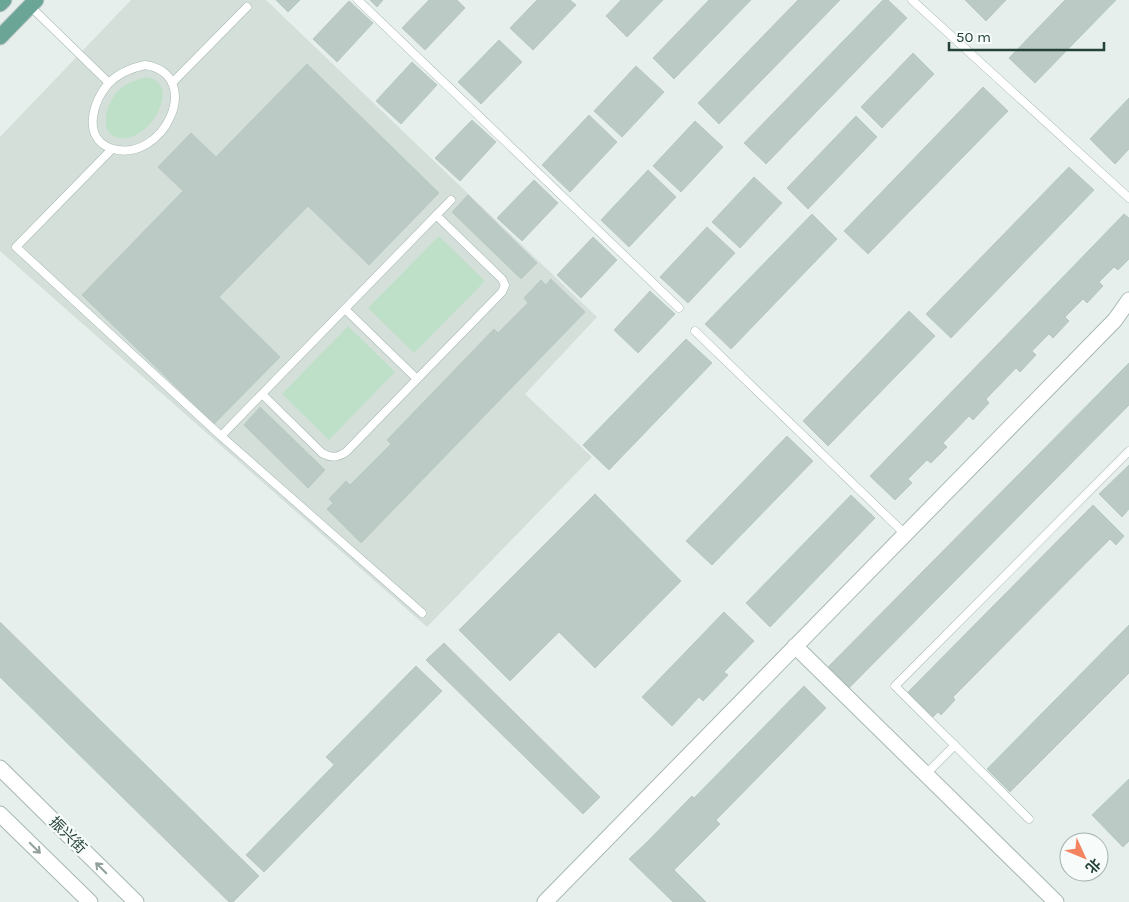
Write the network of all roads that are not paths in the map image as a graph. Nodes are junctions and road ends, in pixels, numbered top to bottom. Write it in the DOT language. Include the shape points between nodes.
graph roads {
  1 [pos="4,0"];
  2 [pos="358,0"];
  3 [pos="912,0"];
  4 [pos="33,3"];
  5 [pos="0,4"];
  6 [pos="247,7"];
  7 [pos="0,38"];
  8 [pos="109,83"];
  9 [pos="172,83"];
  10 [pos="112,149"];
  11 [pos="1129,198"];
  12 [pos="451,200"];
  13 [pos="436,215"];
  14 [pos="1129,300"];
  15 [pos="678,308"];
  16 [pos="345,309"];
  17 [pos="695,331"];
  18 [pos="417,379"];
  19 [pos="262,394"];
  20 [pos="221,436"];
  21 [pos="1129,451"];
  22 [pos="905,534"];
  23 [pos="422,612"];
  24 [pos="795,646"];
  25 [pos="954,745"];
  26 [pos="0,768"];
  27 [pos="926,774"];
  28 [pos="0,814"];
  29 [pos="1029,819"];
  30 [pos="90,902"];
  31 [pos="136,902"];
  32 [pos="545,902"];
  33 [pos="1056,902"];
  1 -- 5 [label="main road"];
  2 -- 15 [label="lane"];
  3 -- 11 [label="lane"];
  4 -- 7 [label="main road"];
  4 -- 8 [label="lane"];
  6 -- 9 [label="lane"];
  8 -- 9 [label="lane" via="130,69 145,65 159,67"];
  8 -- 10 [label="lane" via="99,96 92,126 98,140"];
  9 -- 10 [label="lane" via="172,116 162,132 134,150"];
  10 -- 20 [label="lane" via="16,247"];
  12 -- 13 [label="lane"];
  13 -- 16 [label="lane"];
  13 -- 18 [label="lane" via="502,279 505,286"];
  14 -- 22 [label="street" via="1115,320"];
  16 -- 18 [label="lane"];
  16 -- 19 [label="lane"];
  17 -- 22 [label="lane"];
  18 -- 19 [label="lane" via="346,452 329,457"];
  19 -- 20 [label="lane"];
  20 -- 23 [label="lane"];
  21 -- 25 [label="lane" via="895,686"];
  22 -- 24 [label="street"];
  24 -- 27 [label="street"];
  24 -- 32 [label="street"];
  25 -- 27 [label="lane"];
  25 -- 29 [label="lane"];
  31 -- 26 [label="street, 振兴街, one-way"];
  27 -- 33 [label="street"];
  28 -- 30 [label="street, one-way"];
}
